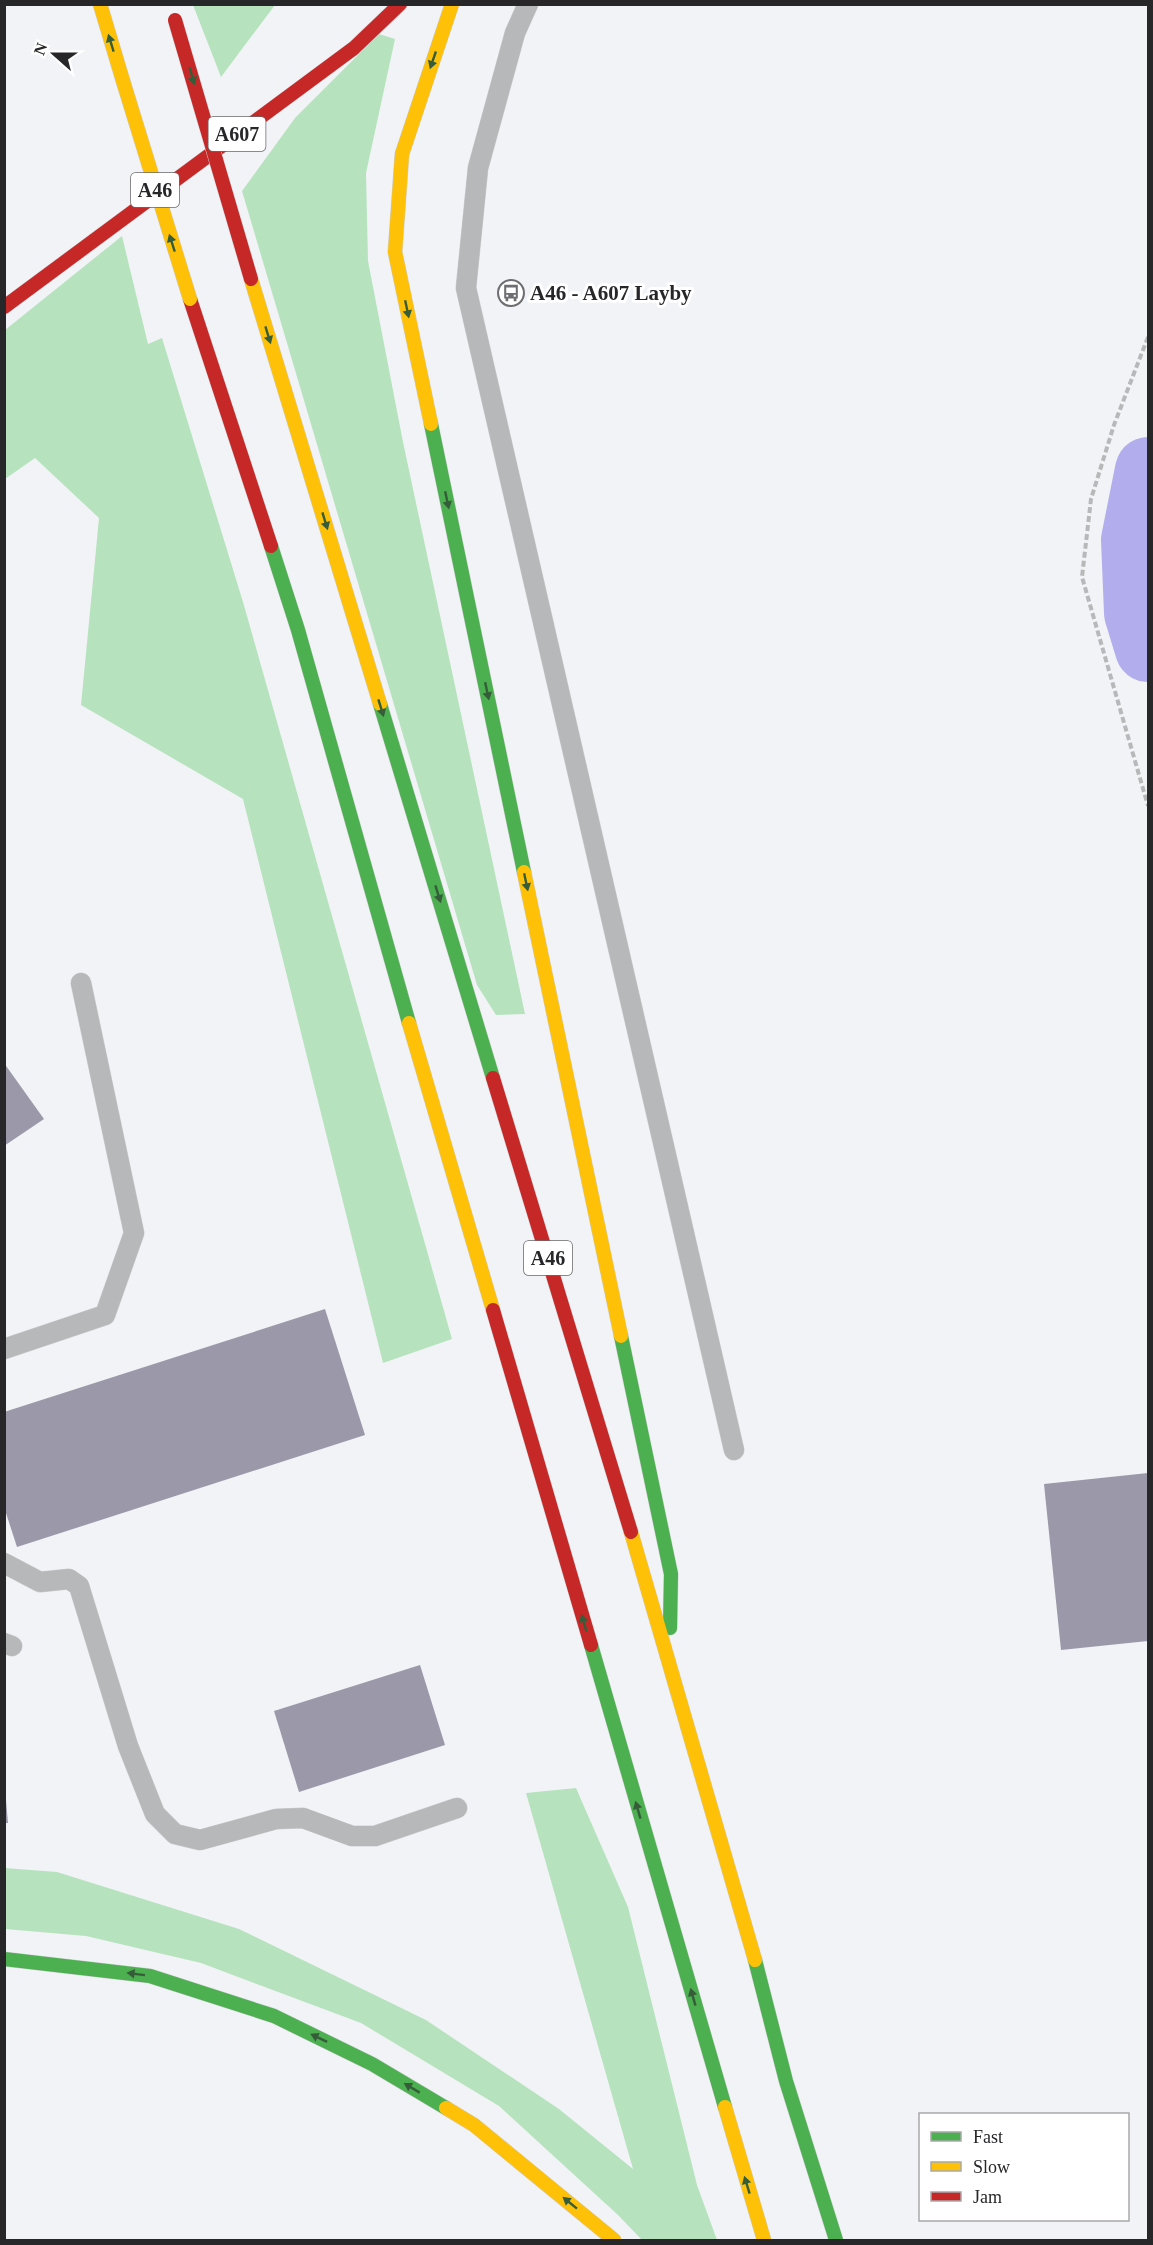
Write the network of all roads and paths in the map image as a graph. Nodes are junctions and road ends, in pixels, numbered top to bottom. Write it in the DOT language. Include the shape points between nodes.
graph roads {
  1 [pos="100,4"];
  2 [pos="171,4"];
  3 [pos="400,4"];
  4 [pos="452,4"];
  5 [pos="528,4"];
  6 [pos="4,307"];
  7 [pos="1149,337"];
  8 [pos="1149,806"];
  9 [pos="81,983"];
  10 [pos="4,1349"];
  11 [pos="734,1450"];
  12 [pos="4,1563"];
  13 [pos="669,1658"];
  14 [pos="458,1808"];
  15 [pos="4,1959"];
  16 [pos="614,2241"];
  17 [pos="764,2241"];
  18 [pos="836,2241"];
  17 -- 1 [label="highway, A46, one-way, bridge" via="298,630 190,299"];
  2 -- 13 [label="highway, A46, one-way, bridge"];
  3 -- 6 [label="highway, A607" via="354,48"];
  4 -- 13 [label="highway, one-way" via="402,154 395,252 670,1574"];
  5 -- 11 [label="lane" via="515,33 478,168 466,288"];
  7 -- 8 [label="path" via="1114,425 1091,499 1082,577"];
  9 -- 10 [label="lane" via="134,1233 105,1315"];
  12 -- 14 [label="lane" via="40,1582 69,1580 79,1586 128,1746 155,1814 176,1834 200,1840 276,1819 303,1818 352,1836 375,1836"];
  13 -- 18 [label="highway, A46" via="767,2001 786,2081"];
  16 -- 15 [label="highway, one-way" via="474,2125 372,2064 274,2016 150,1976"];
}
